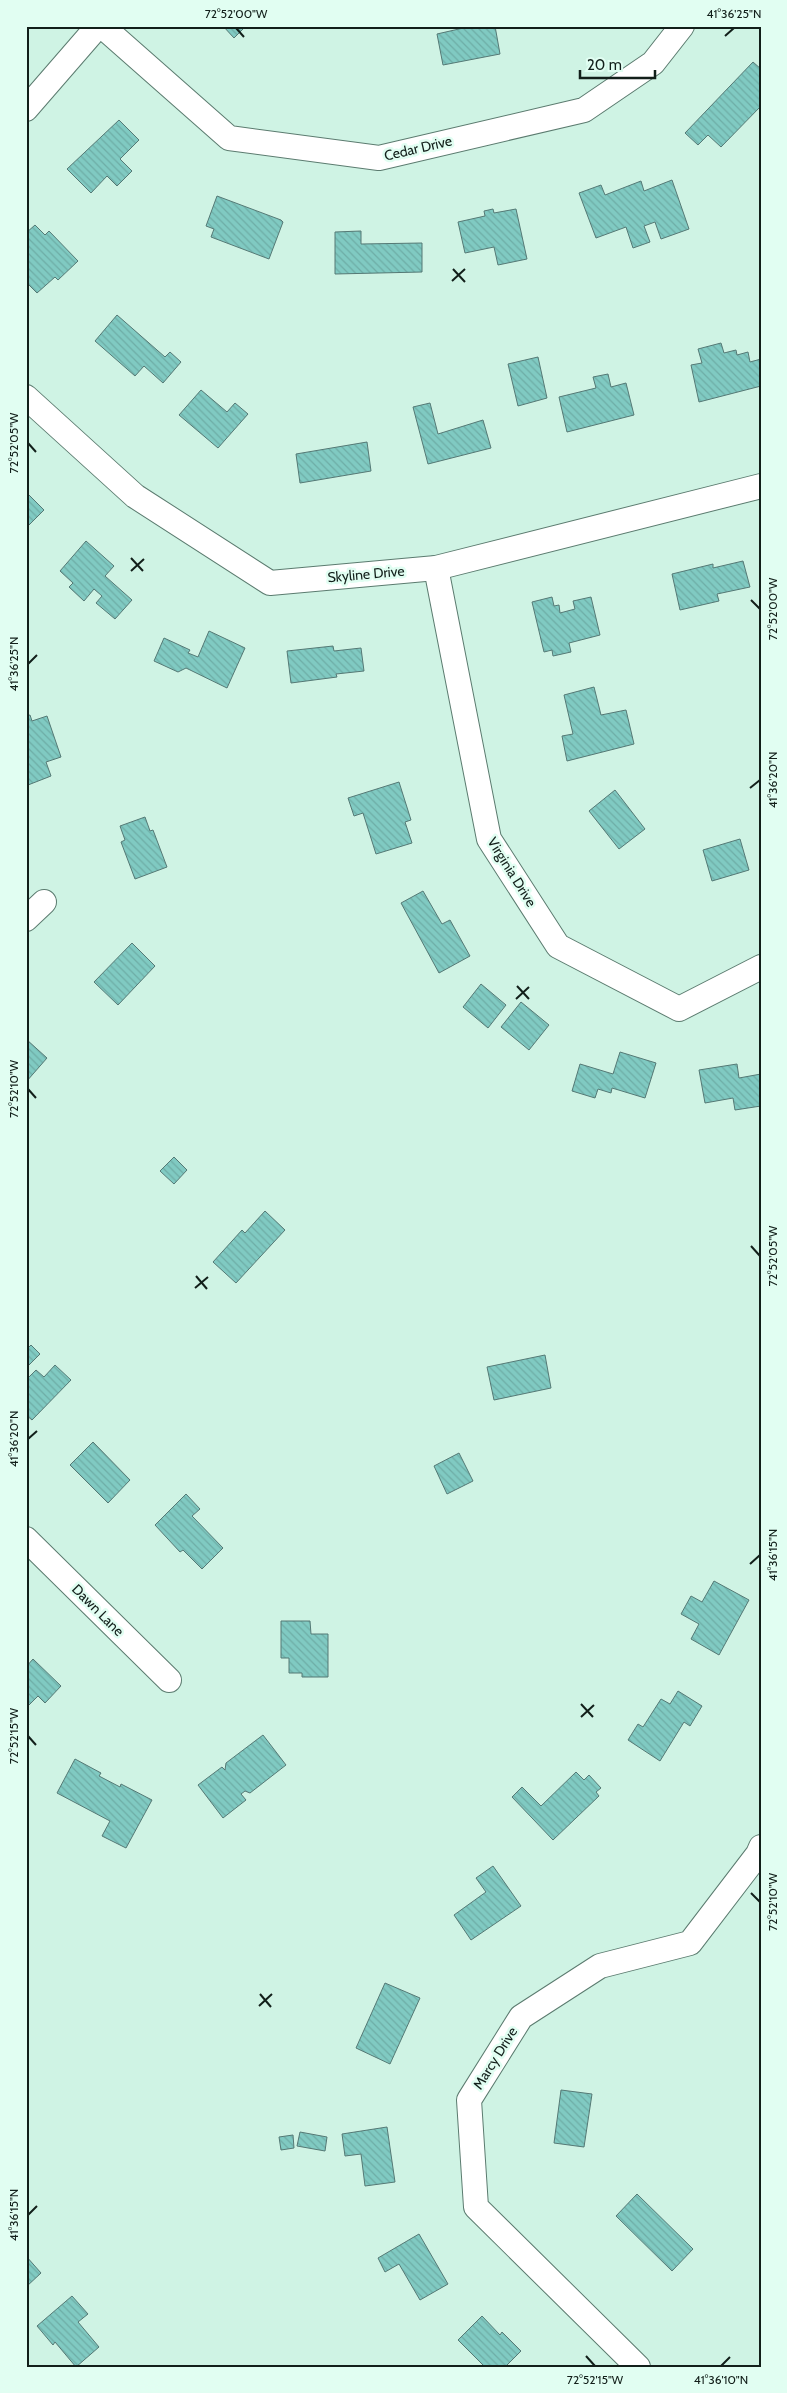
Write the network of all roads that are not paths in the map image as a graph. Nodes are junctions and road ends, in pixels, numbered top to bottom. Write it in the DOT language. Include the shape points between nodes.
graph roads {
  1 [pos="98,26"];
  2 [pos="102,26"];
  3 [pos="682,26"];
  4 [pos="26,109"];
  5 [pos="26,397"];
  6 [pos="761,486"];
  7 [pos="436,568"];
  8 [pos="44,902"];
  9 [pos="26,919"];
  10 [pos="761,967"];
  11 [pos="26,1539"];
  12 [pos="169,1680"];
  13 [pos="761,1847"];
  14 [pos="631,2364"];
  1 -- 4 [label="street"];
  2 -- 3 [label="street, Cedar Drive" via="229,138 380,158 584,110 653,63"];
  5 -- 7 [label="street, Skyline Drive" via="135,496 270,583"];
  6 -- 7 [label="street, Skyline Drive"];
  7 -- 10 [label="street, Virginia Drive" via="489,839 558,946 679,1009"];
  8 -- 9 [label="street"];
  11 -- 12 [label="street, Dawn Lane"];
  13 -- 14 [label="street, Marcy Drive" via="690,1943 600,1966 521,2017 469,2100 476,2207"];
}
